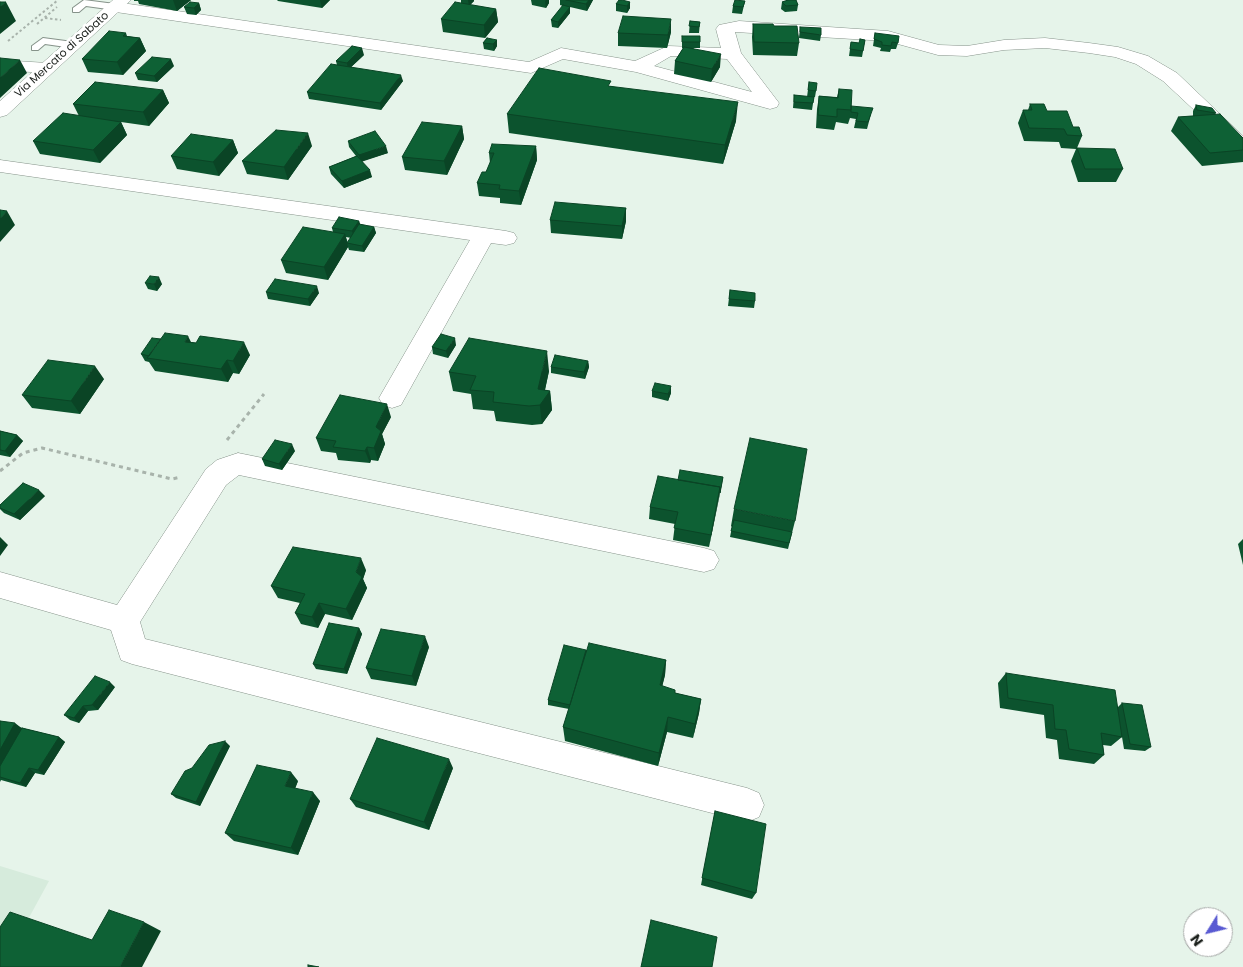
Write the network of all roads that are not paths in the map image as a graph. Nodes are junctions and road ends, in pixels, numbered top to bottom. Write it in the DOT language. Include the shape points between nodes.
graph roads {
  1 [pos="86,2"];
  2 [pos="119,4"];
  3 [pos="76,10"];
  4 [pos="52,34"];
  5 [pos="43,41"];
  6 [pos="73,45"];
  7 [pos="35,48"];
  8 [pos="732,54"];
  9 [pos="0,65"];
  10 [pos="638,67"];
  11 [pos="47,68"];
  12 [pos="0,111"];
  13 [pos="1243,149"];
  14 [pos="0,166"];
  15 [pos="392,398"];
  16 [pos="704,560"];
  17 [pos="0,585"];
  18 [pos="124,620"];
  19 [pos="747,805"];
  1 -- 2 [label="lane"];
  1 -- 3 [label="lane"];
  2 -- 6 [label="street, Via Mercato di Sabato"];
  2 -- 10 [label="street" via="531,68 560,53"];
  4 -- 5 [label="lane"];
  5 -- 6 [label="lane"];
  5 -- 7 [label="lane"];
  6 -- 11 [label="street, Via Mercato di Sabato"];
  8 -- 10 [label="street" via="668,52"];
  8 -- 10 [label="street" via="770,103"];
  8 -- 13 [label="street" via="725,29 739,26 888,36 938,50 1045,43 1118,52 1142,60 1170,77 1230,132"];
  9 -- 11 [label="street"];
  11 -- 12 [label="street, Via Mercato di Sabato"];
  14 -- 15 [label="street" via="495,236"];
  16 -- 18 [label="street" via="238,464 216,477"];
  17 -- 18 [label="street"];
  18 -- 19 [label="street" via="132,650"];
}
